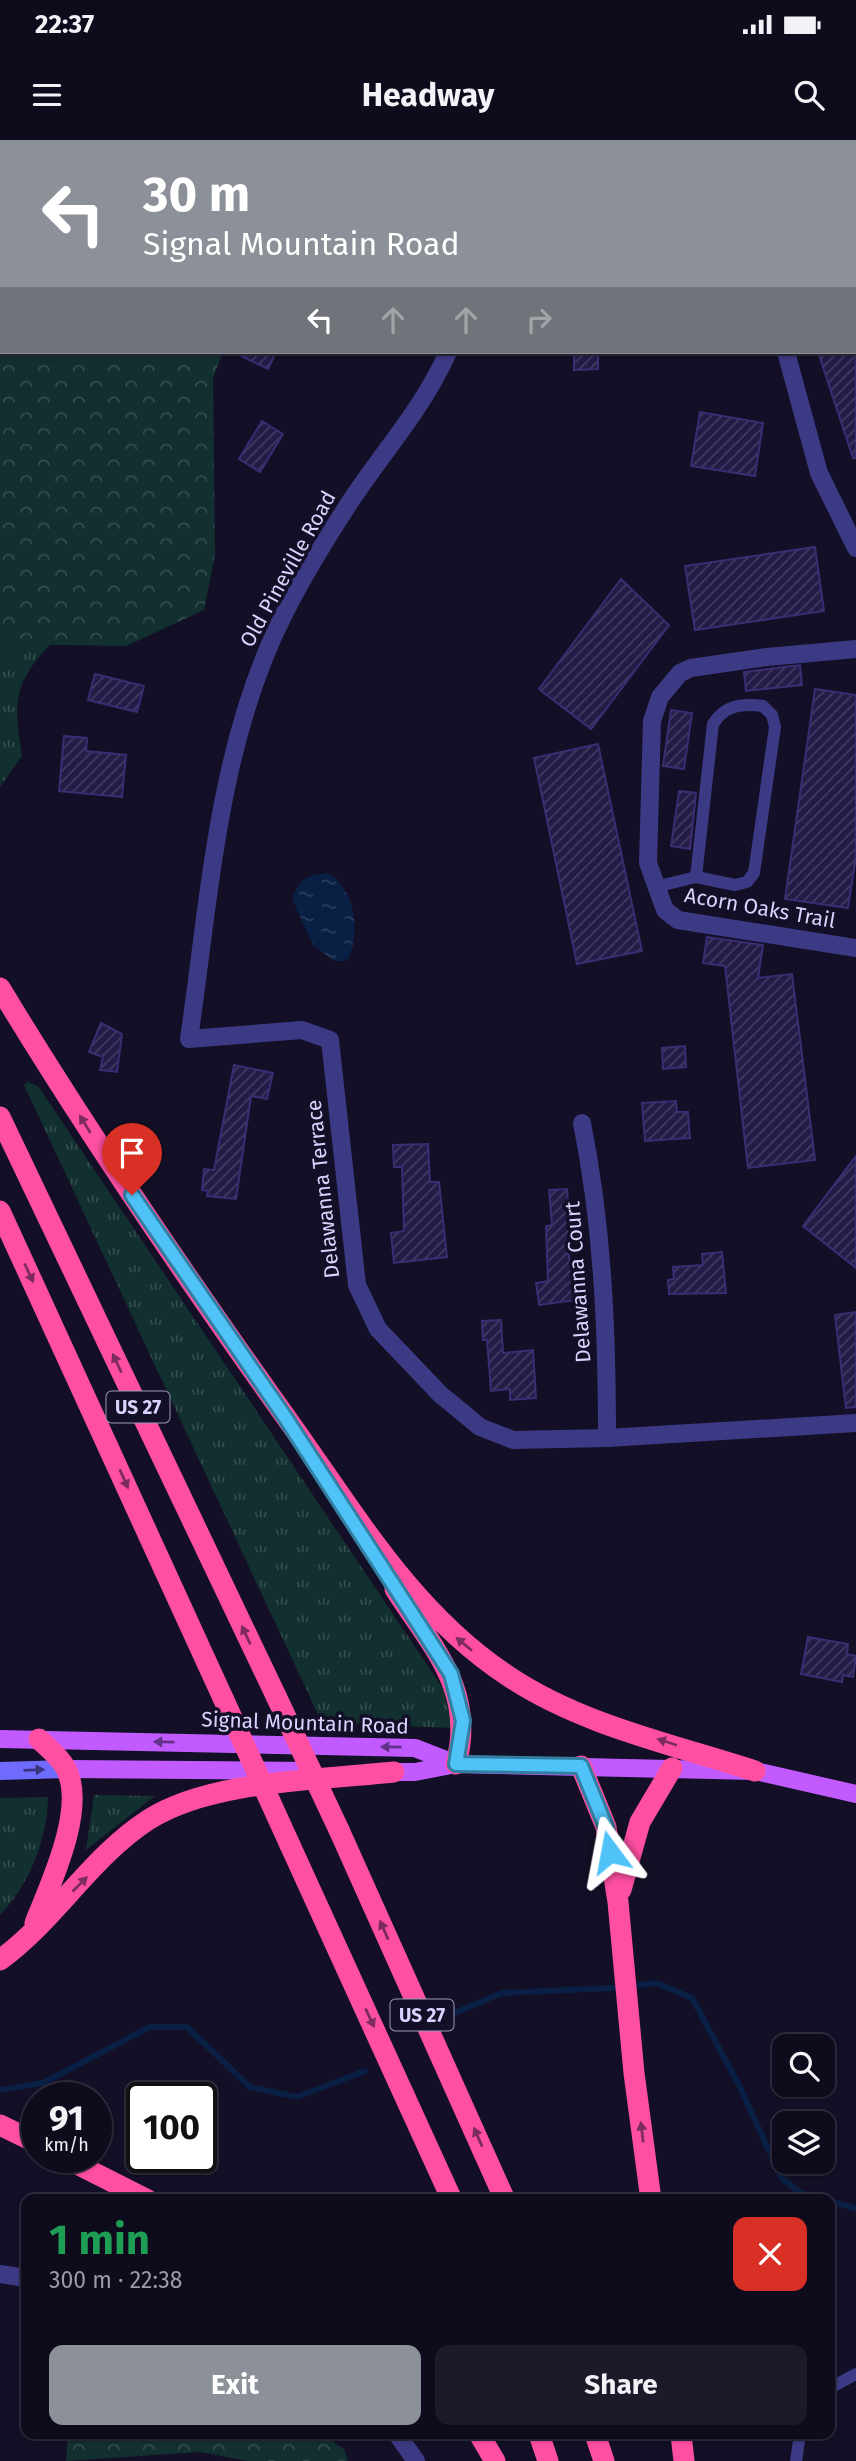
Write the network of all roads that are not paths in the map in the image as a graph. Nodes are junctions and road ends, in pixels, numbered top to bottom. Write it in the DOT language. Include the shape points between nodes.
graph roads {
  1 [pos="447,354"];
  2 [pos="787,354"];
  3 [pos="856,548"];
  4 [pos="856,649"];
  5 [pos="696,877"];
  6 [pos="655,887"];
  7 [pos="856,948"];
  8 [pos="0,988"];
  9 [pos="188,1039"];
  10 [pos="0,1117"];
  11 [pos="582,1123"];
  12 [pos="0,1211"];
  13 [pos="285,1417"];
  14 [pos="856,1423"];
  15 [pos="607,1438"];
  16 [pos="0,1739"];
  17 [pos="39,1740"];
  18 [pos="456,1764"];
  19 [pos="581,1766"];
  20 [pos="672,1768"];
  21 [pos="67,1769"];
  22 [pos="0,1771"];
  23 [pos="755,1771"];
  24 [pos="394,1772"];
  25 [pos="856,1794"];
  26 [pos="618,1902"];
  27 [pos="32,1932"];
  28 [pos="0,1959"];
  29 [pos="0,2125"];
  30 [pos="21,2135"];
  31 [pos="95,2173"];
  32 [pos="136,2194"];
  33 [pos="449,2194"];
  34 [pos="502,2194"];
  35 [pos="650,2194"];
  36 [pos="0,2274"];
  37 [pos="21,2277"];
  38 [pos="856,2374"];
  39 [pos="835,2385"];
  40 [pos="401,2439"];
  41 [pos="482,2439"];
  42 [pos="541,2439"];
  43 [pos="596,2439"];
  44 [pos="682,2439"];
  45 [pos="799,2439"];
  46 [pos="416,2461"];
  47 [pos="495,2461"];
  48 [pos="548,2461"];
  49 [pos="604,2461"];
  50 [pos="684,2461"];
  51 [pos="796,2461"];
  1 -- 9 [label="street, Old Pineville Road" via="435,382 349,503 285,612 252,686 230,761"];
  2 -- 3 [label="street" via="818,473"];
  4 -- 6 [label="street, Acorn Oaks Trail" via="732,661 680,673 660,697 652,721 648,863"];
  5 -- 5 [label="lane" via="735,885 747,882 754,873 775,727 763,706 734,706 720,713 713,724"];
  5 -- 6 [label="lane"];
  6 -- 7 [label="street, Acorn Oaks Trail" via="665,910 678,920"];
  13 -- 8 [label="highway, one-way" via="143,1212"];
  9 -- 15 [label="street, Delawanna Terrace" via="302,1030 330,1040 357,1284 378,1329 440,1395 480,1427 513,1440"];
  34 -- 10 [label="highway, US 27, one-way, bridge" via="339,1830"];
  11 -- 15 [label="street, Delawanna Court" via="599,1222 607,1343"];
  12 -- 33 [label="highway, US 27, one-way, bridge"];
  13 -- 18 [label="highway" via="451,1674 463,1721"];
  23 -- 13 [label="highway, one-way" via="580,1714 539,1695 481,1657 454,1636 406,1585"];
  14 -- 15 [label="street, Delawanna Terrace"];
  16 -- 17 [label="main road, Signal Mountain Road"];
  18 -- 17 [label="main road, Signal Mountain Road, one-way" via="415,1748"];
  17 -- 21 [label="highway"];
  18 -- 19 [label="main road, Signal Mountain Road"];
  18 -- 24 [label="main road"];
  19 -- 20 [label="main road, Signal Mountain Road"];
  19 -- 26 [label="highway" via="606,1827"];
  20 -- 23 [label="main road, Signal Mountain Road"];
  20 -- 26 [label="highway" via="640,1822"];
  22 -- 21 [label="main road, one-way"];
  21 -- 24 [label="main road"];
  21 -- 27 [label="highway" via="71,1791 66,1833"];
  23 -- 25 [label="main road, Signal Mountain Road"];
  27 -- 24 [label="highway, one-way" via="147,1820 179,1803 218,1792"];
  35 -- 26 [label="highway, one-way"];
  27 -- 28 [label="highway"];
  29 -- 30 [label="highway"];
  31 -- 32 [label="highway"];
  36 -- 37 [label="street"];
  38 -- 39 [label="lane"];
  40 -- 46 [label="street"];
  41 -- 47 [label="highway"];
  42 -- 48 [label="highway"];
  43 -- 49 [label="highway"];
  44 -- 50 [label="highway"];
  45 -- 51 [label="lane"];
}
